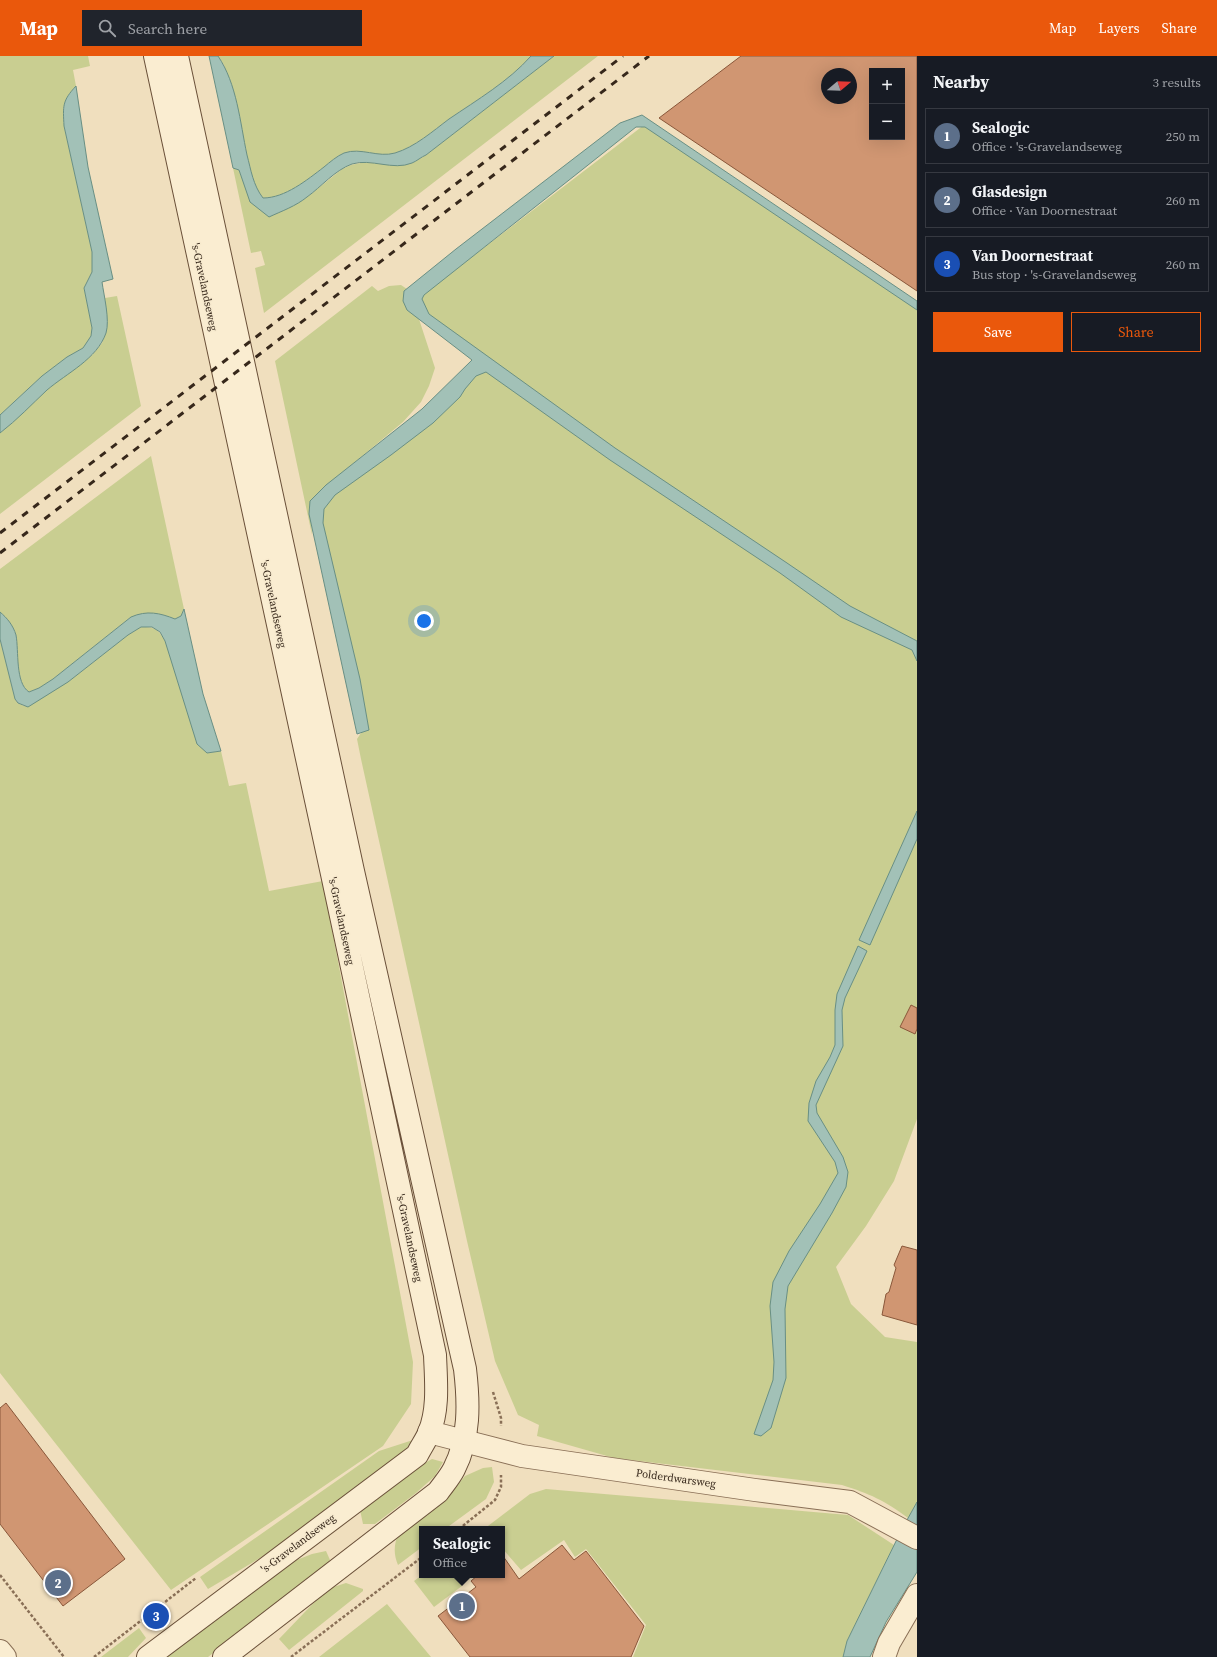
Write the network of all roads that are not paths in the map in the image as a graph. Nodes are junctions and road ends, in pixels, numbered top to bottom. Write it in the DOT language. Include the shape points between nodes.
graph roads {
  1 [pos="155,56"];
  2 [pos="177,56"];
  3 [pos="429,1432"];
  4 [pos="464,1441"];
  5 [pos="910,1533"];
  6 [pos="917,1595"];
  7 [pos="0,1651"];
  8 [pos="5,1657"];
  9 [pos="148,1657"];
  10 [pos="224,1657"];
  11 [pos="884,1657"];
  1 -- 3 [label="main road, 's-Gravelandseweg" via="434,1356 436,1389 434,1417"];
  2 -- 4 [label="main road, 's-Gravelandseweg" via="351,863 465,1369 468,1400"];
  3 -- 4 [label="main road, Polderdwarsweg"];
  3 -- 9 [label="main road, 's-Gravelandseweg" via="418,1455"];
  4 -- 5 [label="main road, Polderdwarsweg" via="522,1456 850,1502"];
  4 -- 10 [label="main road, 's-Gravelandseweg" via="454,1470 438,1492"];
  6 -- 11 [label="main road" via="889,1643"];
  7 -- 8 [label="main road"];
}
